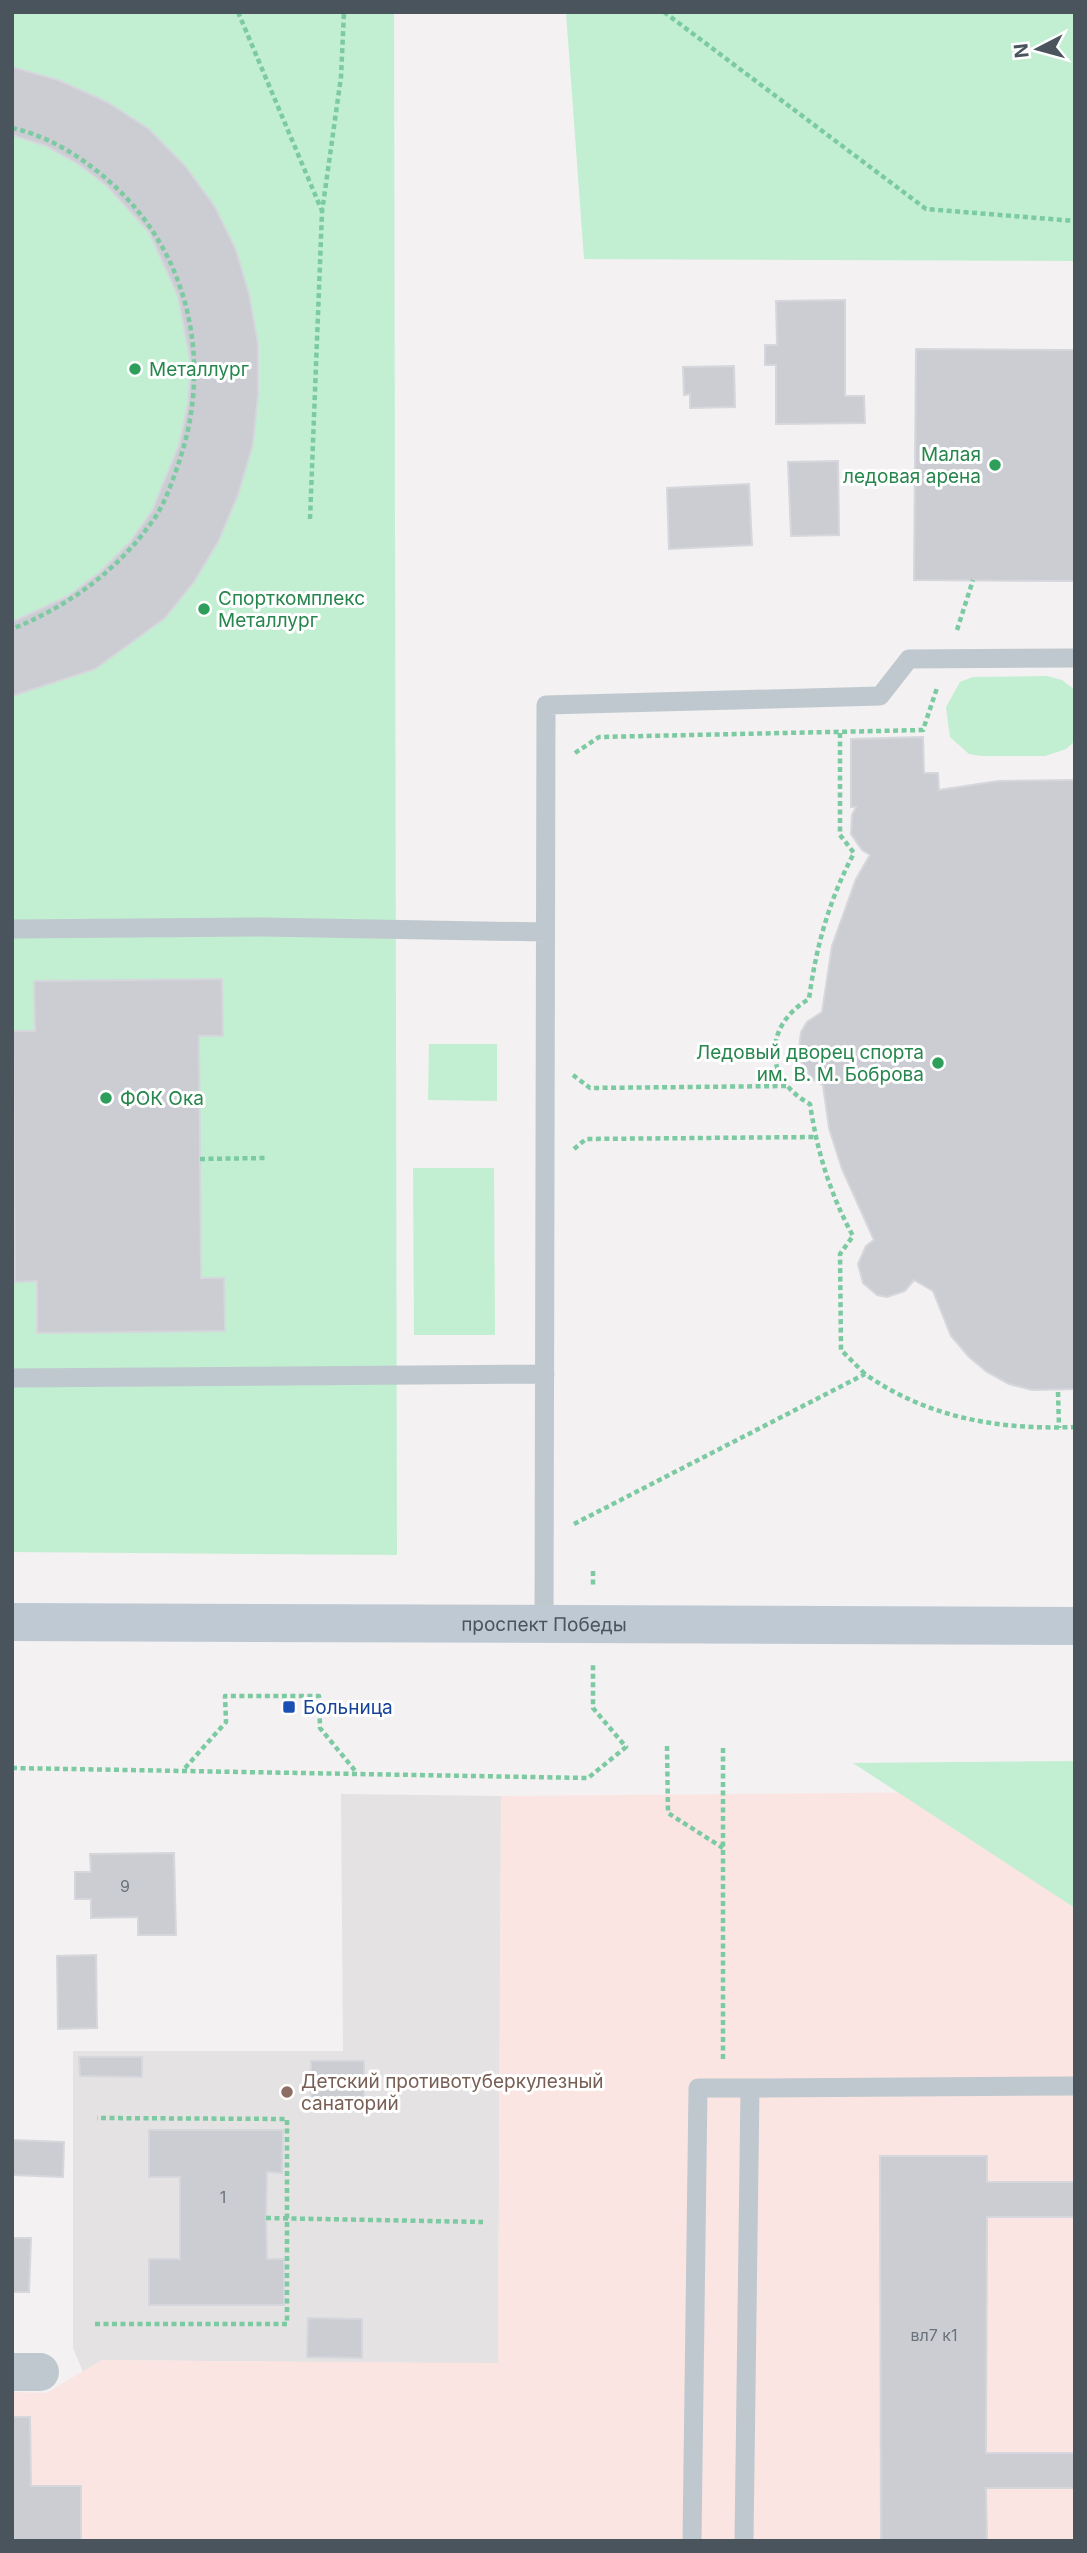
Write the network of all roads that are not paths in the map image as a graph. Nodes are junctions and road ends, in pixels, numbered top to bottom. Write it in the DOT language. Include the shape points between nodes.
graph roads {
  1 [pos="1075,658"];
  2 [pos="12,929"];
  3 [pos="545,932"];
  4 [pos="545,1374"];
  5 [pos="12,1378"];
  6 [pos="12,1622"];
  7 [pos="544,1625"];
  8 [pos="1075,1626"];
  9 [pos="1075,2086"];
  10 [pos="750,2088"];
  11 [pos="692,2541"];
  12 [pos="744,2541"];
  1 -- 3 [label="lane" via="909,659 880,696 546,705"];
  2 -- 3 [label="lane"];
  3 -- 4 [label="lane"];
  4 -- 5 [label="lane"];
  4 -- 7 [label="lane"];
  6 -- 7 [label="main road, проспект Победы"];
  7 -- 8 [label="main road, проспект Победы"];
  9 -- 10 [label="lane"];
  10 -- 11 [label="lane" via="698,2088"];
  10 -- 12 [label="lane"];
}
